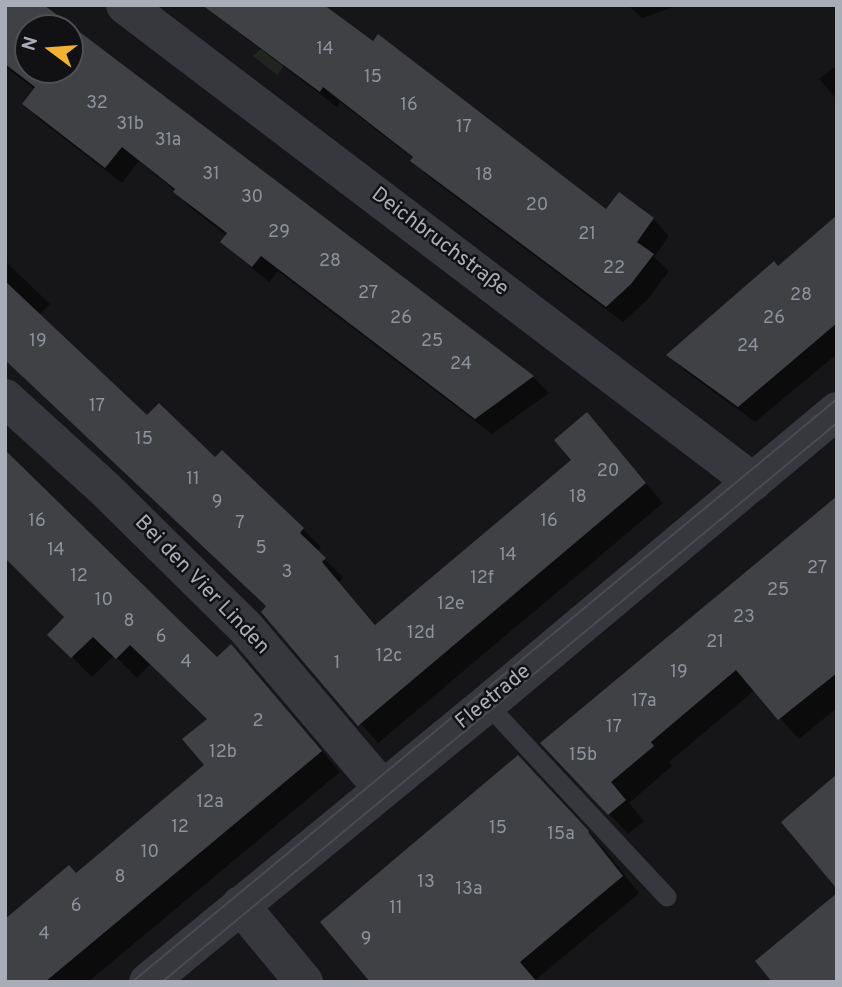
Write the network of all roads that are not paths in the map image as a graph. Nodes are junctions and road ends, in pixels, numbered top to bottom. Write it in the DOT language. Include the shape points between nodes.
graph roads {
  1 [pos="125,5"];
  2 [pos="5,398"];
  3 [pos="837,411"];
  4 [pos="753,482"];
  5 [pos="487,704"];
  6 [pos="382,788"];
  7 [pos="667,897"];
  8 [pos="240,905"];
  9 [pos="148,982"];
  10 [pos="304,982"];
  1 -- 4 [label="street, Deichbruchstraße"];
  2 -- 6 [label="street, Bei den Vier Linden" via="246,628"];
  3 -- 4 [label="street, Fleetrade"];
  4 -- 5 [label="street, Fleetrade"];
  5 -- 6 [label="street, Fleetrade"];
  5 -- 7 [label="lane"];
  6 -- 8 [label="street, Fleetrade"];
  8 -- 9 [label="street, Fleetrade"];
  8 -- 10 [label="street"];
}
